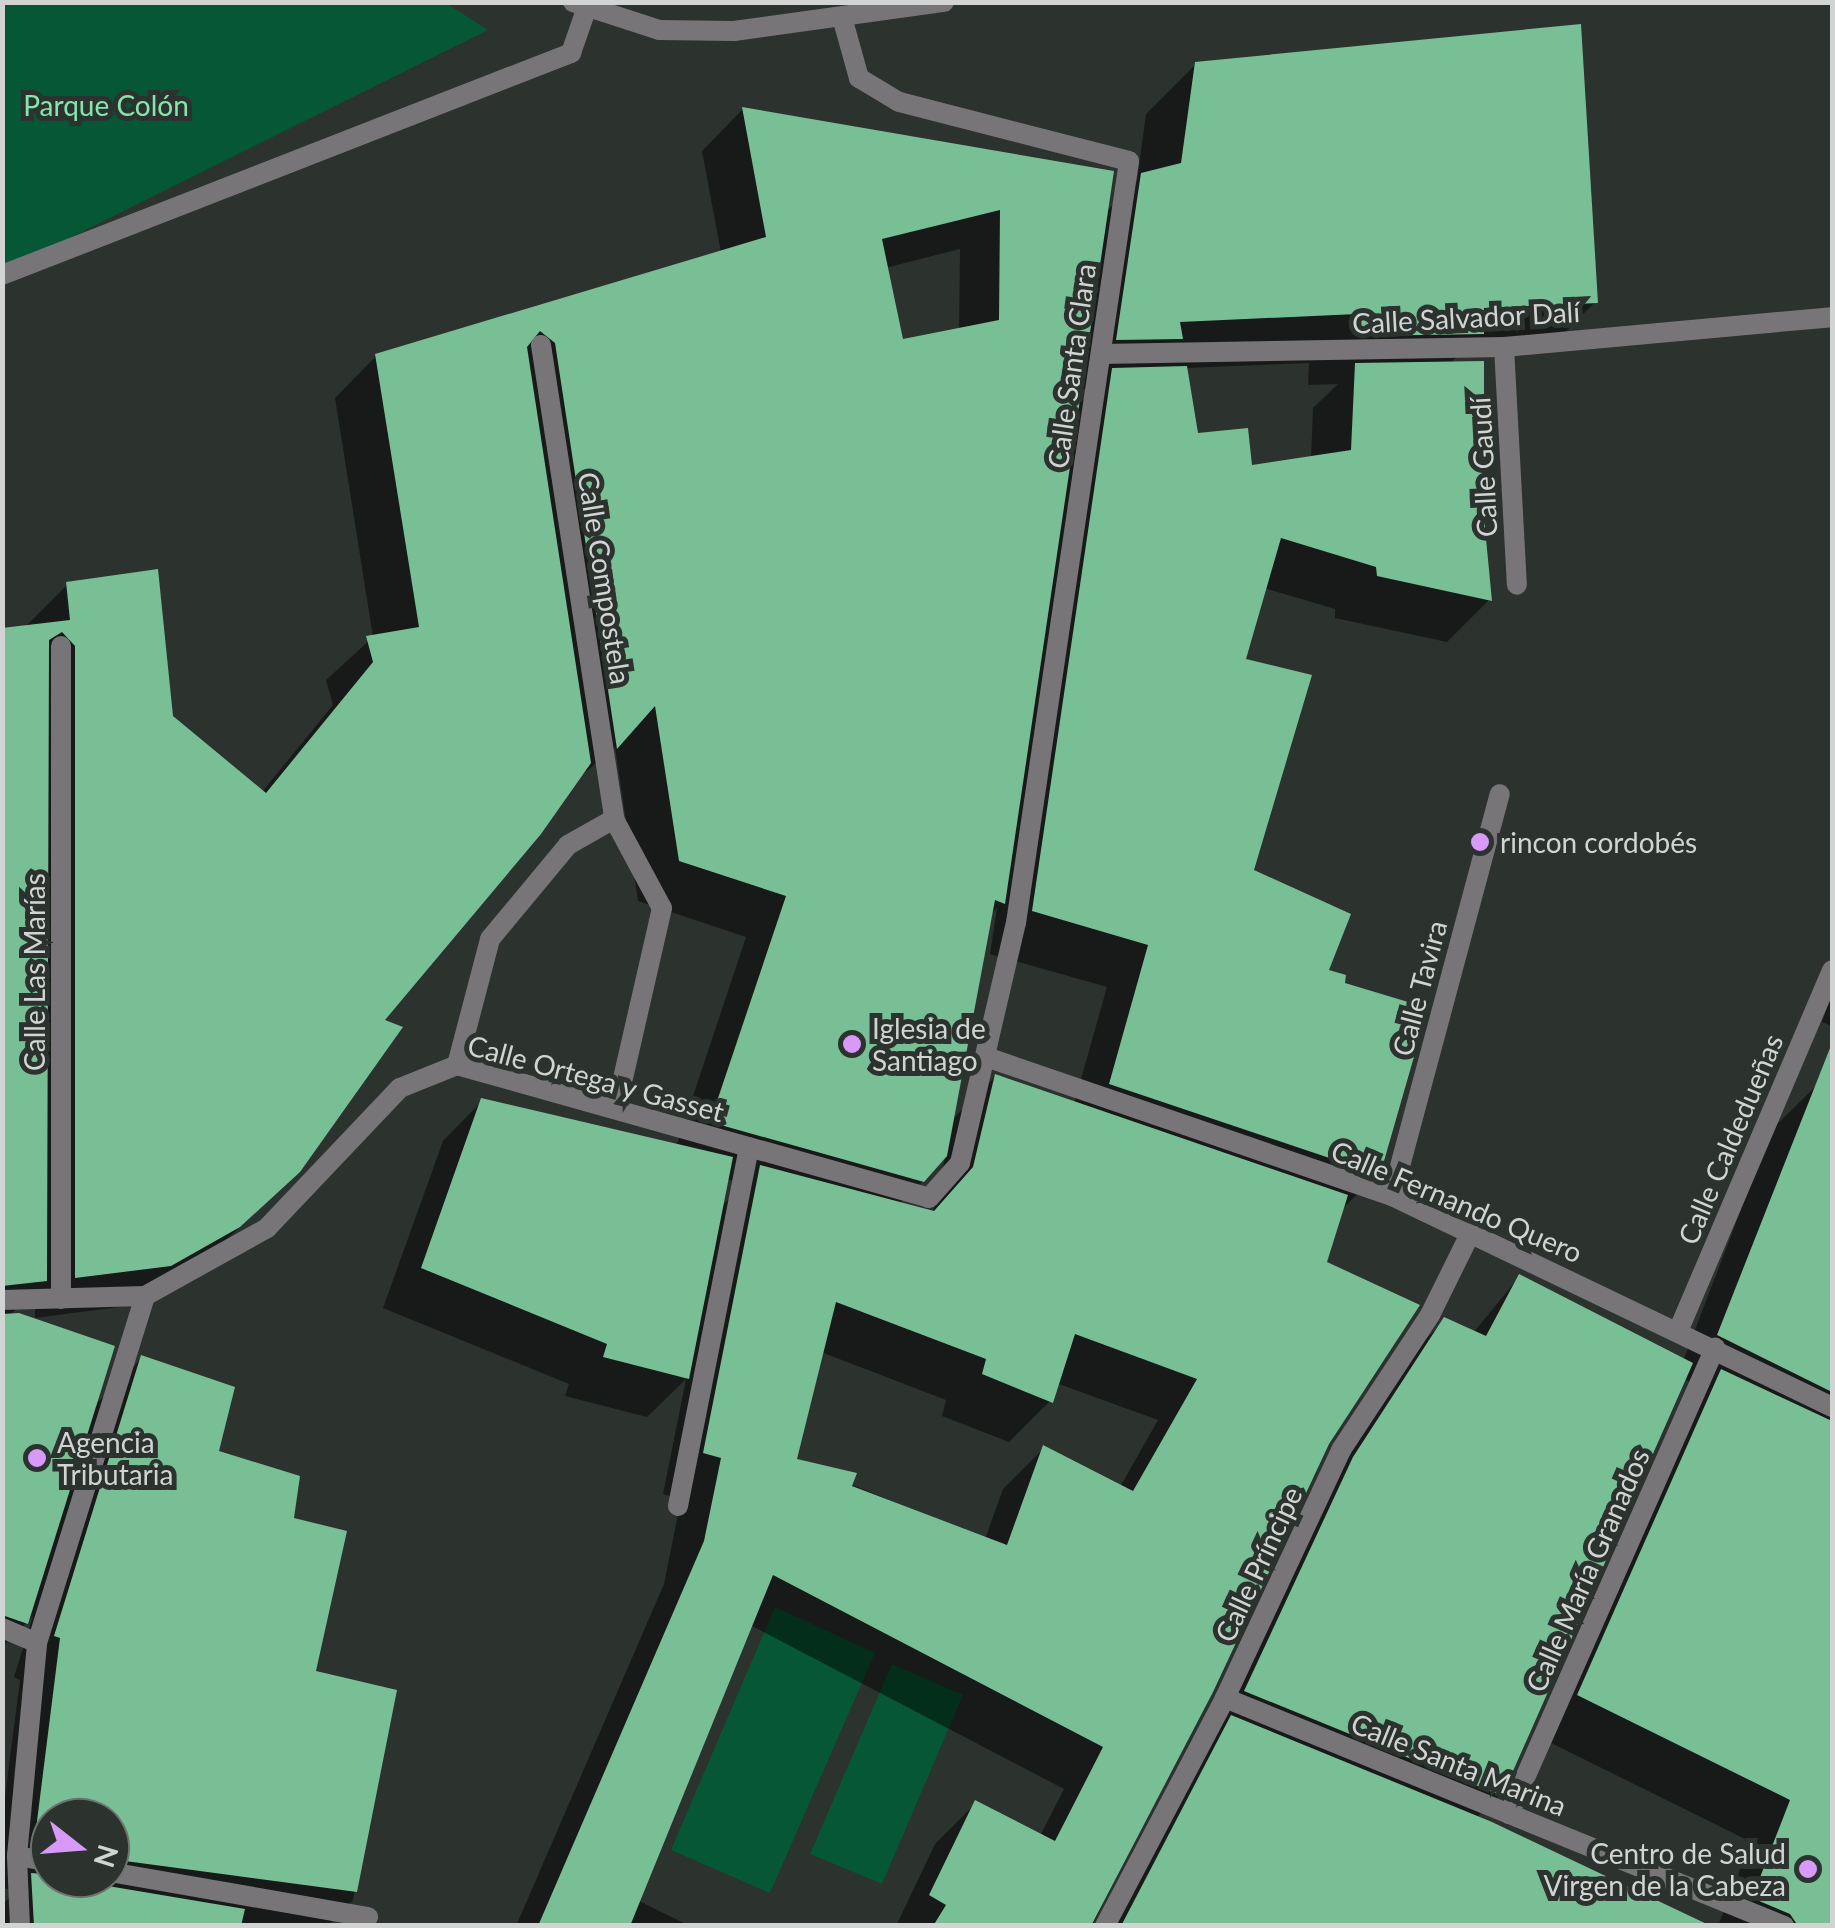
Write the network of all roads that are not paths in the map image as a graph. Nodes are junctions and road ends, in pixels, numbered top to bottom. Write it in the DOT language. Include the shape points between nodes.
graph roads {
  1 [pos="944,2"];
  2 [pos="580,6"];
  3 [pos="842,16"];
  4 [pos="2,275"];
  5 [pos="1832,316"];
  6 [pos="540,345"];
  7 [pos="1504,347"];
  8 [pos="1101,354"];
  9 [pos="1517,585"];
  10 [pos="61,646"];
  11 [pos="1500,794"];
  12 [pos="614,819"];
  13 [pos="1832,970"];
  14 [pos="989,1058"];
  15 [pos="457,1064"];
  16 [pos="616,1109"];
  17 [pos="749,1147"];
  18 [pos="1392,1196"];
  19 [pos="1471,1232"];
  20 [pos="145,1296"];
  21 [pos="61,1299"];
  22 [pos="2,1300"];
  23 [pos="1679,1329"];
  24 [pos="1715,1348"];
  25 [pos="1832,1407"];
  26 [pos="678,1506"];
  27 [pos="2,1628"];
  28 [pos="37,1643"];
  29 [pos="1225,1698"];
  30 [pos="1509,1814"];
  31 [pos="17,1856"];
  32 [pos="30,1858"];
  33 [pos="130,1875"];
  34 [pos="368,1917"];
  35 [pos="20,1926"];
  36 [pos="1105,1926"];
  37 [pos="1784,1926"];
  1 -- 3 [label="street"];
  2 -- 3 [label="street" via="659,30 734,32"];
  2 -- 4 [label="street" via="572,53"];
  3 -- 8 [label="street, Calle Santa Clara" via="858,78 899,102 1129,161"];
  5 -- 7 [label="street, Calle Salvador Dalí"];
  6 -- 12 [label="street, Calle Compostela"];
  7 -- 8 [label="street, Calle Salvador Dalí"];
  7 -- 9 [label="street, Calle Gaudí"];
  8 -- 14 [label="street, Calle Santa Clara" via="1016,924"];
  10 -- 21 [label="street, Calle Las Marías"];
  11 -- 18 [label="street, Calle Tavira"];
  12 -- 15 [label="street" via="568,845 490,939"];
  12 -- 16 [label="street, Calle Compostela" via="662,908"];
  13 -- 23 [label="street, Calle Caldedueñas"];
  14 -- 17 [label="street, Calle Santa Clara" via="960,1163 928,1198"];
  14 -- 18 [label="street, Calle Fernando Quero"];
  15 -- 16 [label="street, Calle Ortega y Gasset"];
  15 -- 20 [label="street, Calle Ortega y Gasset" via="400,1088 267,1228"];
  16 -- 17 [label="street, Calle Ortega y Gasset"];
  17 -- 26 [label="street, Calle Ortega y Gasset"];
  18 -- 19 [label="street, Calle Fernando Quero"];
  19 -- 23 [label="street, Calle Fernando Quero"];
  19 -- 29 [label="street, Calle Príncipe" via="1430,1315 1342,1450"];
  20 -- 21 [label="street"];
  20 -- 28 [label="street" via="130,1363"];
  21 -- 22 [label="street"];
  23 -- 24 [label="street, Calle Fernando Quero"];
  24 -- 25 [label="street, Calle Fernando Quero"];
  24 -- 30 [label="street, Calle María Granados"];
  27 -- 28 [label="street"];
  28 -- 31 [label="street"];
  29 -- 30 [label="street, Calle Santa Marina"];
  29 -- 36 [label="street, Calle Príncipe"];
  30 -- 37 [label="street, Calle Santa Marina"];
  31 -- 32 [label="street"];
  31 -- 35 [label="street"];
  33 -- 34 [label="street"];
}
